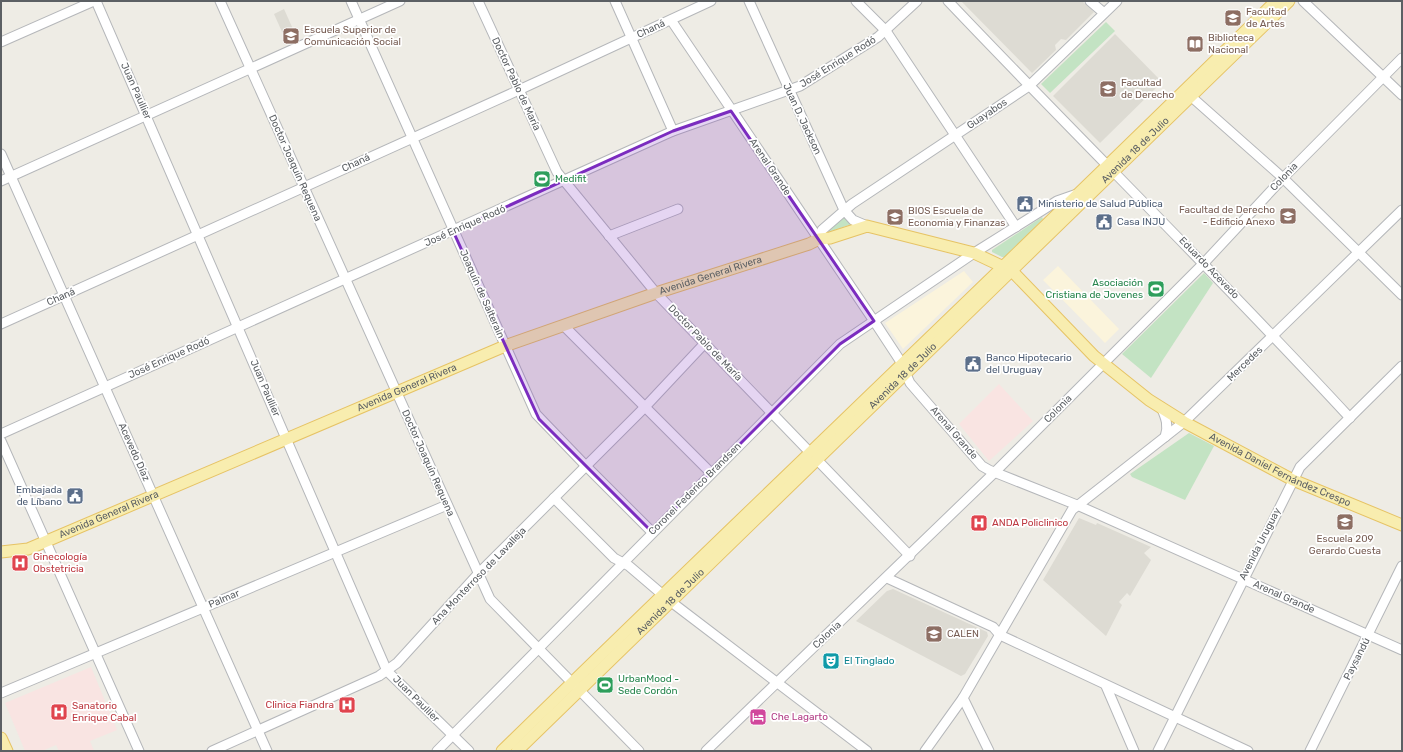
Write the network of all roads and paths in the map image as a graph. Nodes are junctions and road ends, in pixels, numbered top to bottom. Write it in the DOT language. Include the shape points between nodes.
graph roads {
  1 [pos="95,1"];
  2 [pos="220,1"];
  3 [pos="351,1"];
  4 [pos="400,1"];
  5 [pos="478,1"];
  6 [pos="615,1"];
  7 [pos="711,1"];
  8 [pos="749,1"];
  9 [pos="856,1"];
  10 [pos="917,1"];
  11 [pos="948,1"];
  12 [pos="1090,1"];
  13 [pos="1117,1"];
  14 [pos="1276,1"];
  15 [pos="1289,1"];
  16 [pos="1303,1"];
  17 [pos="1104,13"];
  18 [pos="359,20"];
  19 [pos="671,20"];
  20 [pos="886,31"];
  21 [pos="632,39"];
  22 [pos="1,42"];
  23 [pos="1402,58"];
  24 [pos="250,69"];
  25 [pos="1384,76"];
  26 [pos="1029,86"];
  27 [pos="519,90"];
  28 [pos="788,91"];
  29 [pos="1188,94"];
  30 [pos="1402,95"];
  31 [pos="731,111"];
  32 [pos="147,115"];
  33 [pos="673,132"];
  34 [pos="955,135"];
  35 [pos="413,136"];
  36 [pos="1,154"];
  37 [pos="1110,168"];
  38 [pos="11,177"];
  39 [pos="1283,178"];
  40 [pos="564,180"];
  41 [pos="1,182"];
  42 [pos="303,187"];
  43 [pos="1078,193"];
  44 [pos="678,209"];
  45 [pos="844,210"];
  46 [pos="1402,210"];
  47 [pos="868,226"];
  48 [pos="1016,227"];
  49 [pos="453,231"];
  50 [pos="199,234"];
  51 [pos="609,236"];
  52 [pos="819,239"];
  53 [pos="1358,252"];
  54 [pos="974,253"];
  55 [pos="1204,263"];
  56 [pos="1007,268"];
  57 [pos="345,279"];
  58 [pos="656,293"];
  59 [pos="1402,295"];
  60 [pos="64,296"];
  61 [pos="874,321"];
  62 [pos="1,324"];
  63 [pos="564,326"];
  64 [pos="238,327"];
  65 [pos="1274,336"];
  66 [pos="705,343"];
  67 [pos="505,346"];
  68 [pos="1103,364"];
  69 [pos="1402,366"];
  70 [pos="903,370"];
  71 [pos="105,386"];
  72 [pos="396,392"];
  73 [pos="645,407"];
  74 [pos="1161,407"];
  75 [pos="771,412"];
  76 [pos="1350,418"];
  77 [pos="1184,422"];
  78 [pos="1,434"];
  79 [pos="1165,437"];
  80 [pos="286,438"];
  81 [pos="1,441"];
  82 [pos="814,455"];
  83 [pos="586,466"];
  84 [pos="996,472"];
  85 [pos="711,473"];
  86 [pos="1293,480"];
  87 [pos="153,495"];
  88 [pos="554,498"];
  89 [pos="447,504"];
  90 [pos="1077,505"];
  91 [pos="1402,525"];
  92 [pos="652,532"];
  93 [pos="45,541"];
  94 [pos="1,552"];
  95 [pos="336,552"];
  96 [pos="910,556"];
  97 [pos="623,563"];
  98 [pos="1402,566"];
  99 [pos="478,574"];
  100 [pos="887,578"];
  101 [pos="1243,579"];
  102 [pos="666,598"];
  103 [pos="203,607"];
  104 [pos="1000,635"];
  105 [pos="1369,635"];
  106 [pos="539,647"];
  107 [pos="1402,650"];
  108 [pos="95,653"];
  109 [pos="387,671"];
  110 [pos="777,682"];
  111 [pos="577,686"];
  112 [pos="1106,686"];
  113 [pos="1,693"];
  114 [pos="964,698"];
  115 [pos="1175,718"];
  116 [pos="258,731"];
  117 [pos="453,735"];
  118 [pos="1,738"];
  119 [pos="7,751"];
  120 [pos="139,751"];
  121 [pos="212,751"];
  122 [pos="267,751"];
  123 [pos="437,751"];
  124 [pos="469,751"];
  125 [pos="502,751"];
  126 [pos="517,751"];
  127 [pos="639,751"];
  128 [pos="706,751"];
  129 [pos="867,751"];
  130 [pos="925,751"];
  131 [pos="989,751"];
  132 [pos="1134,751"];
  133 [pos="1158,751"];
  134 [pos="1248,751"];
  135 [pos="1310,751"];
  1 -- 22 [label="street"];
  1 -- 32 [label="street, Juan Paullier"];
  2 -- 24 [label="street, Doctor Joaquín Requena"];
  3 -- 18 [label="street, Joaquín de Salterain"];
  4 -- 18 [label="street"];
  5 -- 27 [label="street, Doctor Pablo de María"];
  6 -- 21 [label="street"];
  7 -- 19 [label="street, Chaná"];
  8 -- 28 [label="street, Juan D. Jackson"];
  9 -- 20 [label="street"];
  10 -- 20 [label="street, José Enrique Rodó"];
  11 -- 26 [label="street, Eduardo Acevedo"];
  12 -- 17 [label="street"];
  13 -- 17 [label="street, Guayabos"];
  14 -- 29 [label="main road, Avenida 18 de Julio"];
  15 -- 29 [label="main road, Avenida 18 de Julio"];
  16 -- 25 [label="street"];
  17 -- 26 [label="street, Guayabos"];
  18 -- 24 [label="street"];
  18 -- 35 [label="street, Joaquín de Salterain"];
  19 -- 21 [label="street, Chaná"];
  19 -- 31 [label="street, Arenal Grande"];
  20 -- 28 [label="street, José Enrique Rodó" via="871,43"];
  20 -- 34 [label="street"];
  21 -- 27 [label="street, Chaná"];
  21 -- 33 [label="street"];
  23 -- 25 [label="street, Colonia"];
  24 -- 32 [label="street"];
  24 -- 42 [label="street, Doctor Joaquín Requena"];
  25 -- 30 [label="street"];
  25 -- 39 [label="street, Colonia"];
  26 -- 34 [label="street, Guayabos"];
  26 -- 37 [label="street, Eduardo Acevedo"];
  27 -- 35 [label="street, Chaná"];
  27 -- 40 [label="street, Doctor Pablo de María" via="557,172"];
  28 -- 31 [label="street, José Enrique Rodó"];
  28 -- 45 [label="street, Juan D. Jackson"];
  29 -- 37 [label="main road, Avenida 18 de Julio"];
  29 -- 39 [label="street"];
  31 -- 33 [label="street, José Enrique Rodó"];
  31 -- 52 [label="street, Arenal Grande"];
  32 -- 38 [label="street"];
  32 -- 50 [label="street, Juan Paullier"];
  33 -- 40 [label="street, José Enrique Rodó"];
  34 -- 45 [label="street, Guayabos"];
  34 -- 48 [label="street"];
  35 -- 42 [label="street, Chaná"];
  35 -- 49 [label="street, Joaquín de Salterain"];
  36 -- 38 [label="street, Acevedo Díaz"];
  37 -- 43 [label="main road, Avenida 18 de Julio"];
  37 -- 55 [label="street, Eduardo Acevedo"];
  37 -- 56 [label="main road, Avenida 18 de Julio"];
  38 -- 41 [label="street"];
  38 -- 60 [label="street, Acevedo Díaz"];
  39 -- 53 [label="street"];
  39 -- 55 [label="street, Colonia"];
  40 -- 49 [label="street, José Enrique Rodó"];
  40 -- 51 [label="street, Doctor Pablo de María"];
  42 -- 50 [label="street, Chaná"];
  42 -- 57 [label="street, Doctor Joaquín Requena"];
  43 -- 48 [label="street, Avenida 18 de Julio" via="1057,201"];
  43 -- 56 [label="main road, Avenida 18 de Julio"];
  44 -- 51 [label="street"];
  45 -- 47 [label="street, Juan D. Jackson" via="853,220"];
  45 -- 52 [label="street" via="822,230"];
  46 -- 53 [label="street, Mercedes"];
  47 -- 52 [label="main road, Avenida General Rivera"];
  47 -- 54 [label="main road"];
  48 -- 54 [label="street, Avenida 18 de Julio"];
  49 -- 57 [label="street, José Enrique Rodó"];
  49 -- 67 [label="street, Joaquín de Salterain"];
  50 -- 60 [label="street, Chaná"];
  50 -- 64 [label="street, Juan Paullier"];
  51 -- 58 [label="street, Doctor Pablo de María"];
  52 -- 58 [label="main road, Avenida General Rivera"];
  52 -- 61 [label="street, Arenal Grande"];
  53 -- 59 [label="street"];
  53 -- 65 [label="street, Mercedes"];
  54 -- 56 [label="main road"];
  54 -- 61 [label="street, Coronel Federico Brandsen"];
  55 -- 65 [label="street, Eduardo Acevedo"];
  55 -- 68 [label="street, Colonia"];
  56 -- 68 [label="main road, Avenida Daniel Fernández Crespo"];
  56 -- 70 [label="main road, Avenida 18 de Julio"];
  57 -- 64 [label="street, José Enrique Rodó"];
  57 -- 72 [label="street, Doctor Joaquín Requena"];
  58 -- 63 [label="main road, Avenida General Rivera"];
  58 -- 66 [label="street, Doctor Pablo de María"];
  60 -- 62 [label="street, Chaná"];
  60 -- 71 [label="street, Acevedo Díaz"];
  61 -- 70 [label="street, Arenal Grande"];
  61 -- 75 [label="street, Coronel Federico Brandsen" via="840,344"];
  63 -- 67 [label="main road, Avenida General Rivera"];
  63 -- 73 [label="street"];
  64 -- 71 [label="street, José Enrique Rodó"];
  64 -- 80 [label="street, Juan Paullier"];
  65 -- 76 [label="street, Eduardo Acevedo"];
  65 -- 77 [label="street, Mercedes"];
  66 -- 73 [label="street, Ana Monterroso de Lavalleja"];
  66 -- 75 [label="street, Doctor Pablo de María"];
  67 -- 72 [label="main road, Avenida General Rivera"];
  67 -- 83 [label="street, Joaquín de Salterain" via="539,419"];
  68 -- 74 [label="main road, Avenida Daniel Fernández Crespo"];
  68 -- 84 [label="street, Colonia"];
  69 -- 76 [label="street, Avenida Uruguay"];
  70 -- 82 [label="main road, Avenida 18 de Julio"];
  70 -- 84 [label="street, Arenal Grande" via="910,383 982,466"];
  71 -- 78 [label="street, José Enrique Rodó"];
  71 -- 87 [label="street, Acevedo Díaz"];
  72 -- 80 [label="main road, Avenida General Rivera"];
  72 -- 89 [label="street, Doctor Joaquín Requena"];
  73 -- 83 [label="street, Ana Monterroso de Lavalleja"];
  73 -- 85 [label="street"];
  74 -- 77 [label="main road, Avenida Daniel Fernández Crespo"];
  74 -- 79 [label="street" via="1166,421"];
  75 -- 82 [label="street, Doctor Pablo de María"];
  75 -- 85 [label="street, Coronel Federico Brandsen"];
  76 -- 86 [label="street, Avenida Uruguay" via="1300,467"];
  77 -- 79 [label="street, Mercedes"];
  77 -- 86 [label="main road, Avenida Daniel Fernández Crespo"];
  79 -- 90 [label="street, Mercedes"];
  80 -- 87 [label="main road, Avenida General Rivera"];
  80 -- 95 [label="street, Juan Paullier"];
  81 -- 93 [label="street"];
  82 -- 96 [label="street, Doctor Pablo de María"];
  82 -- 102 [label="main road, Avenida 18 de Julio"];
  83 -- 88 [label="street, Ana Monterroso de Lavalleja"];
  83 -- 92 [label="street, Joaquín de Salterain"];
  84 -- 90 [label="street, Arenal Grande"];
  84 -- 96 [label="street, Colonia"];
  85 -- 92 [label="street, Coronel Federico Brandsen"];
  86 -- 91 [label="main road, Avenida Daniel Fernández Crespo"];
  86 -- 101 [label="street, Avenida Uruguay"];
  87 -- 93 [label="main road, Avenida General Rivera"];
  87 -- 103 [label="street, Acevedo Díaz"];
  88 -- 97 [label="street" via="614,558"];
  88 -- 99 [label="street, Ana Monterroso de Lavalleja"];
  89 -- 95 [label="street, Palmar"];
  89 -- 99 [label="street, Doctor Joaquín Requena"];
  90 -- 101 [label="street, Arenal Grande"];
  90 -- 104 [label="street, Mercedes"];
  92 -- 97 [label="street, Coronel Federico Brandsen"];
  93 -- 94 [label="main road, Avenida General Rivera" via="22,550"];
  93 -- 108 [label="street"];
  95 -- 103 [label="street, Palmar"];
  95 -- 109 [label="street, Juan Paullier"];
  96 -- 100 [label="street, Colonia"];
  97 -- 102 [label="street"];
  97 -- 106 [label="street, Coronel Federico Brandsen"];
  98 -- 105 [label="street, Paysandú"];
  99 -- 106 [label="street, Doctor Joaquín Requena" via="494,604"];
  99 -- 109 [label="street, Ana Monterroso de Lavalleja"];
  100 -- 104 [label="street" via="993,627"];
  100 -- 110 [label="street, Colonia"];
  101 -- 105 [label="street, Arenal Grande"];
  101 -- 115 [label="street, Avenida Uruguay"];
  102 -- 110 [label="street"];
  102 -- 111 [label="main road, Avenida 18 de Julio"];
  103 -- 108 [label="street, Palmar"];
  103 -- 116 [label="street, Acevedo Díaz"];
  104 -- 112 [label="street"];
  104 -- 114 [label="street, Mercedes"];
  105 -- 107 [label="street, Arenal Grande"];
  105 -- 135 [label="street, Paysandú"];
  106 -- 111 [label="street, Doctor Joaquín Requena"];
  106 -- 117 [label="street, Coronel Federico Brandsen"];
  108 -- 113 [label="street, Palmar"];
  108 -- 120 [label="street"];
  109 -- 116 [label="street, Ana Monterroso de Lavalleja"];
  109 -- 117 [label="street, Juan Paullier"];
  110 -- 128 [label="street, Colonia"];
  110 -- 129 [label="street"];
  111 -- 125 [label="main road, Avenida 18 de Julio"];
  111 -- 126 [label="main road, Avenida 18 de Julio"];
  111 -- 127 [label="street, Doctor Joaquín Requena"];
  112 -- 115 [label="street"];
  112 -- 132 [label="street"];
  114 -- 130 [label="street, Mercedes"];
  114 -- 131 [label="street"];
  115 -- 133 [label="street, Avenida Uruguay"];
  115 -- 134 [label="street"];
  116 -- 121 [label="street, Ana Monterroso de Lavalleja"];
  116 -- 122 [label="street, Acevedo Díaz"];
  117 -- 123 [label="street, Coronel Federico Brandsen"];
  117 -- 124 [label="street, Juan Paullier"];
  118 -- 119 [label="main road"];
}
